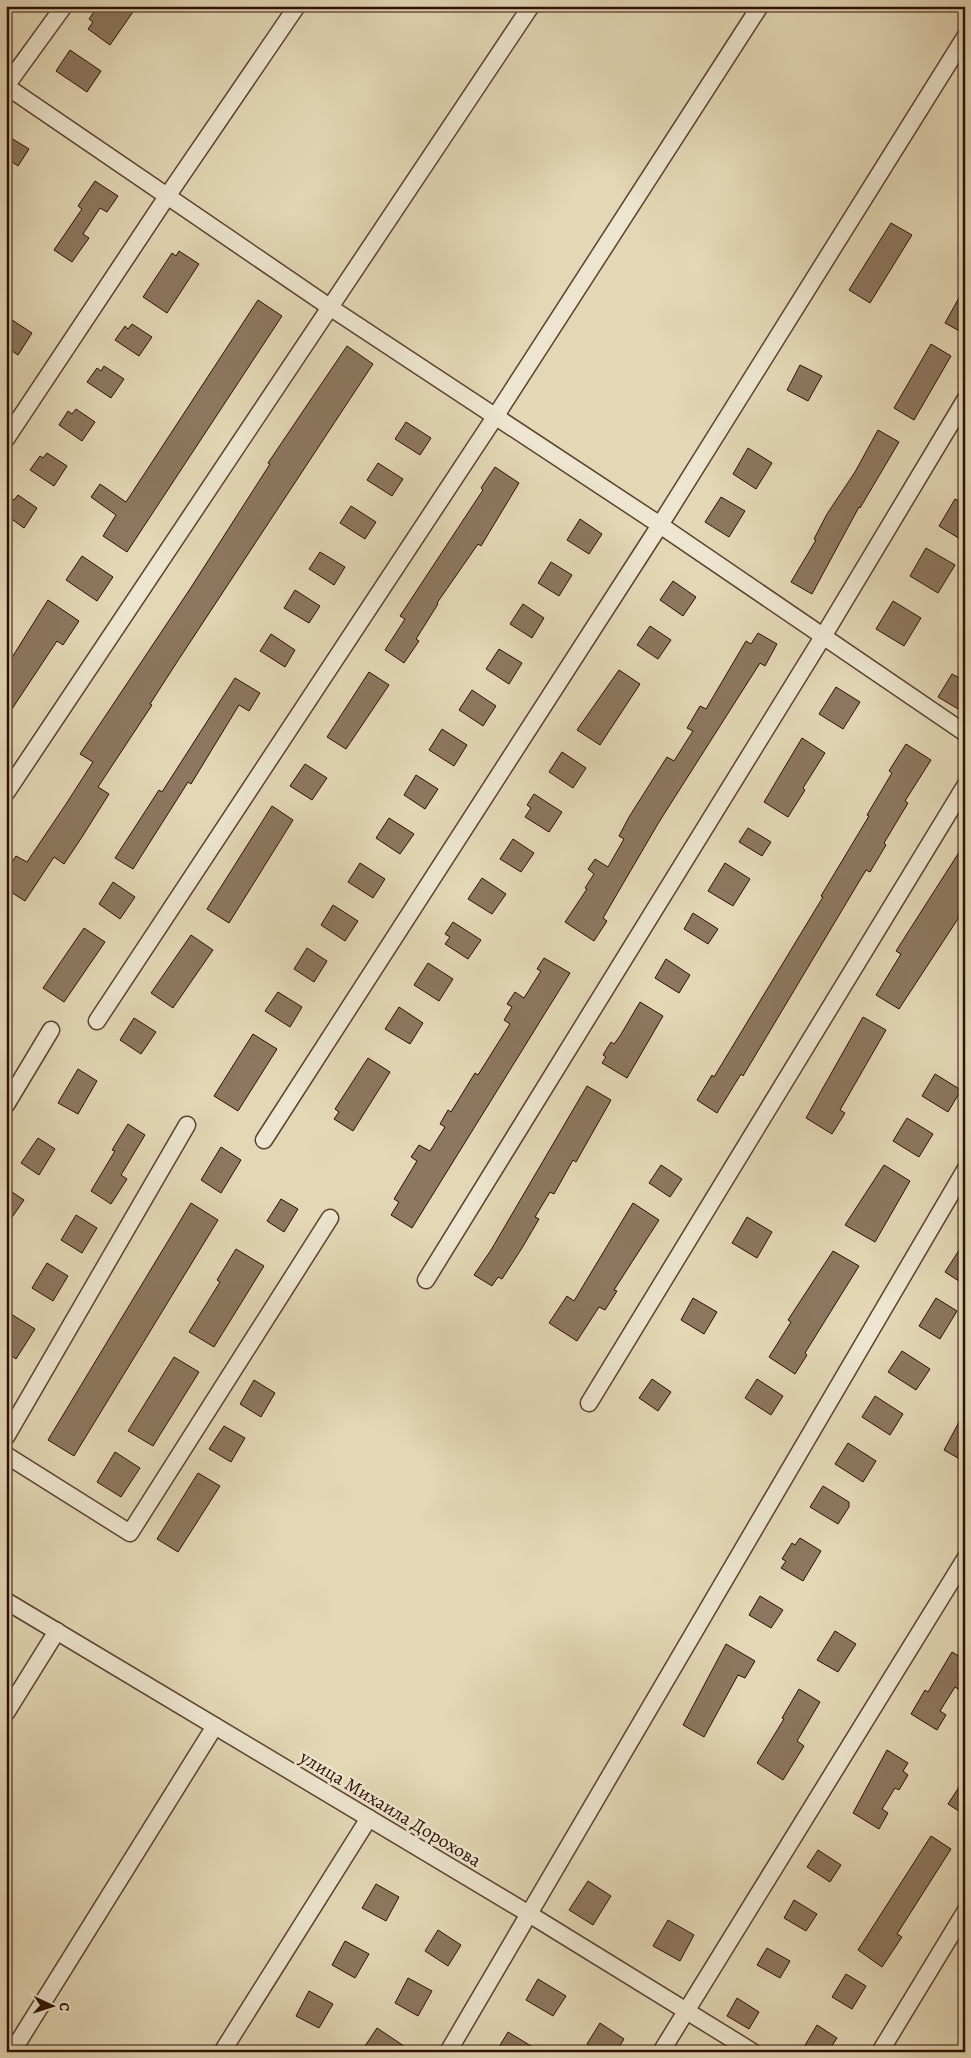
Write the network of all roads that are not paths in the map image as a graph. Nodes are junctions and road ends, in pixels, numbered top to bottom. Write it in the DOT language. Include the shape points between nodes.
graph roads {
  1 [pos="64,6"];
  2 [pos="297,6"];
  3 [pos="531,6"];
  4 [pos="760,6"];
  5 [pos="965,37"];
  6 [pos="6,86"];
  7 [pos="168,195"];
  8 [pos="331,308"];
  9 [pos="965,400"];
  10 [pos="495,417"];
  11 [pos="6,439"];
  12 [pos="660,525"];
  13 [pos="824,635"];
  14 [pos="965,733"];
  15 [pos="965,786"];
  16 [pos="6,793"];
  17 [pos="97,1021"];
  18 [pos="51,1030"];
  19 [pos="6,1105"];
  20 [pos="187,1125"];
  21 [pos="264,1140"];
  22 [pos="965,1170"];
  23 [pos="330,1218"];
  24 [pos="426,1280"];
  25 [pos="589,1403"];
  26 [pos="6,1437"];
  27 [pos="6,1455"];
  28 [pos="965,1558"];
  29 [pos="6,1601"];
  30 [pos="57,1631"];
  31 [pos="6,1713"];
  32 [pos="215,1726"];
  33 [pos="369,1818"];
  34 [pos="965,1912"];
  35 [pos="529,1914"];
  36 [pos="686,2011"];
  37 [pos="12,2052"];
  38 [pos="222,2052"];
  39 [pos="448,2052"];
  40 [pos="661,2052"];
  41 [pos="753,2052"];
  42 [pos="880,2052"];
  1 -- 6 [label="street"];
  2 -- 7 [label="street"];
  3 -- 8 [label="street"];
  4 -- 10 [label="street"];
  5 -- 12 [label="street"];
  6 -- 7 [label="street"];
  7 -- 8 [label="street"];
  7 -- 11 [label="street"];
  8 -- 10 [label="street"];
  8 -- 16 [label="street"];
  9 -- 13 [label="street"];
  10 -- 12 [label="street"];
  10 -- 17 [label="street"];
  12 -- 13 [label="street"];
  12 -- 21 [label="street"];
  13 -- 14 [label="street"];
  13 -- 24 [label="street"];
  15 -- 25 [label="street"];
  18 -- 19 [label="street"];
  20 -- 26 [label="street"];
  22 -- 35 [label="street"];
  23 -- 27 [label="street" via="130,1533"];
  28 -- 36 [label="street"];
  29 -- 30 [label="street, улица Михаила Дорохова"];
  30 -- 31 [label="street"];
  30 -- 32 [label="street, улица Михаила Дорохова"];
  32 -- 33 [label="street, улица Михаила Дорохова"];
  32 -- 37 [label="street"];
  33 -- 35 [label="street, улица Михаила Дорохова"];
  33 -- 38 [label="street"];
  34 -- 42 [label="street"];
  35 -- 36 [label="street, улица Михаила Дорохова"];
  35 -- 39 [label="street"];
  36 -- 40 [label="street"];
  36 -- 41 [label="street, улица Михаила Дорохова"];
}
